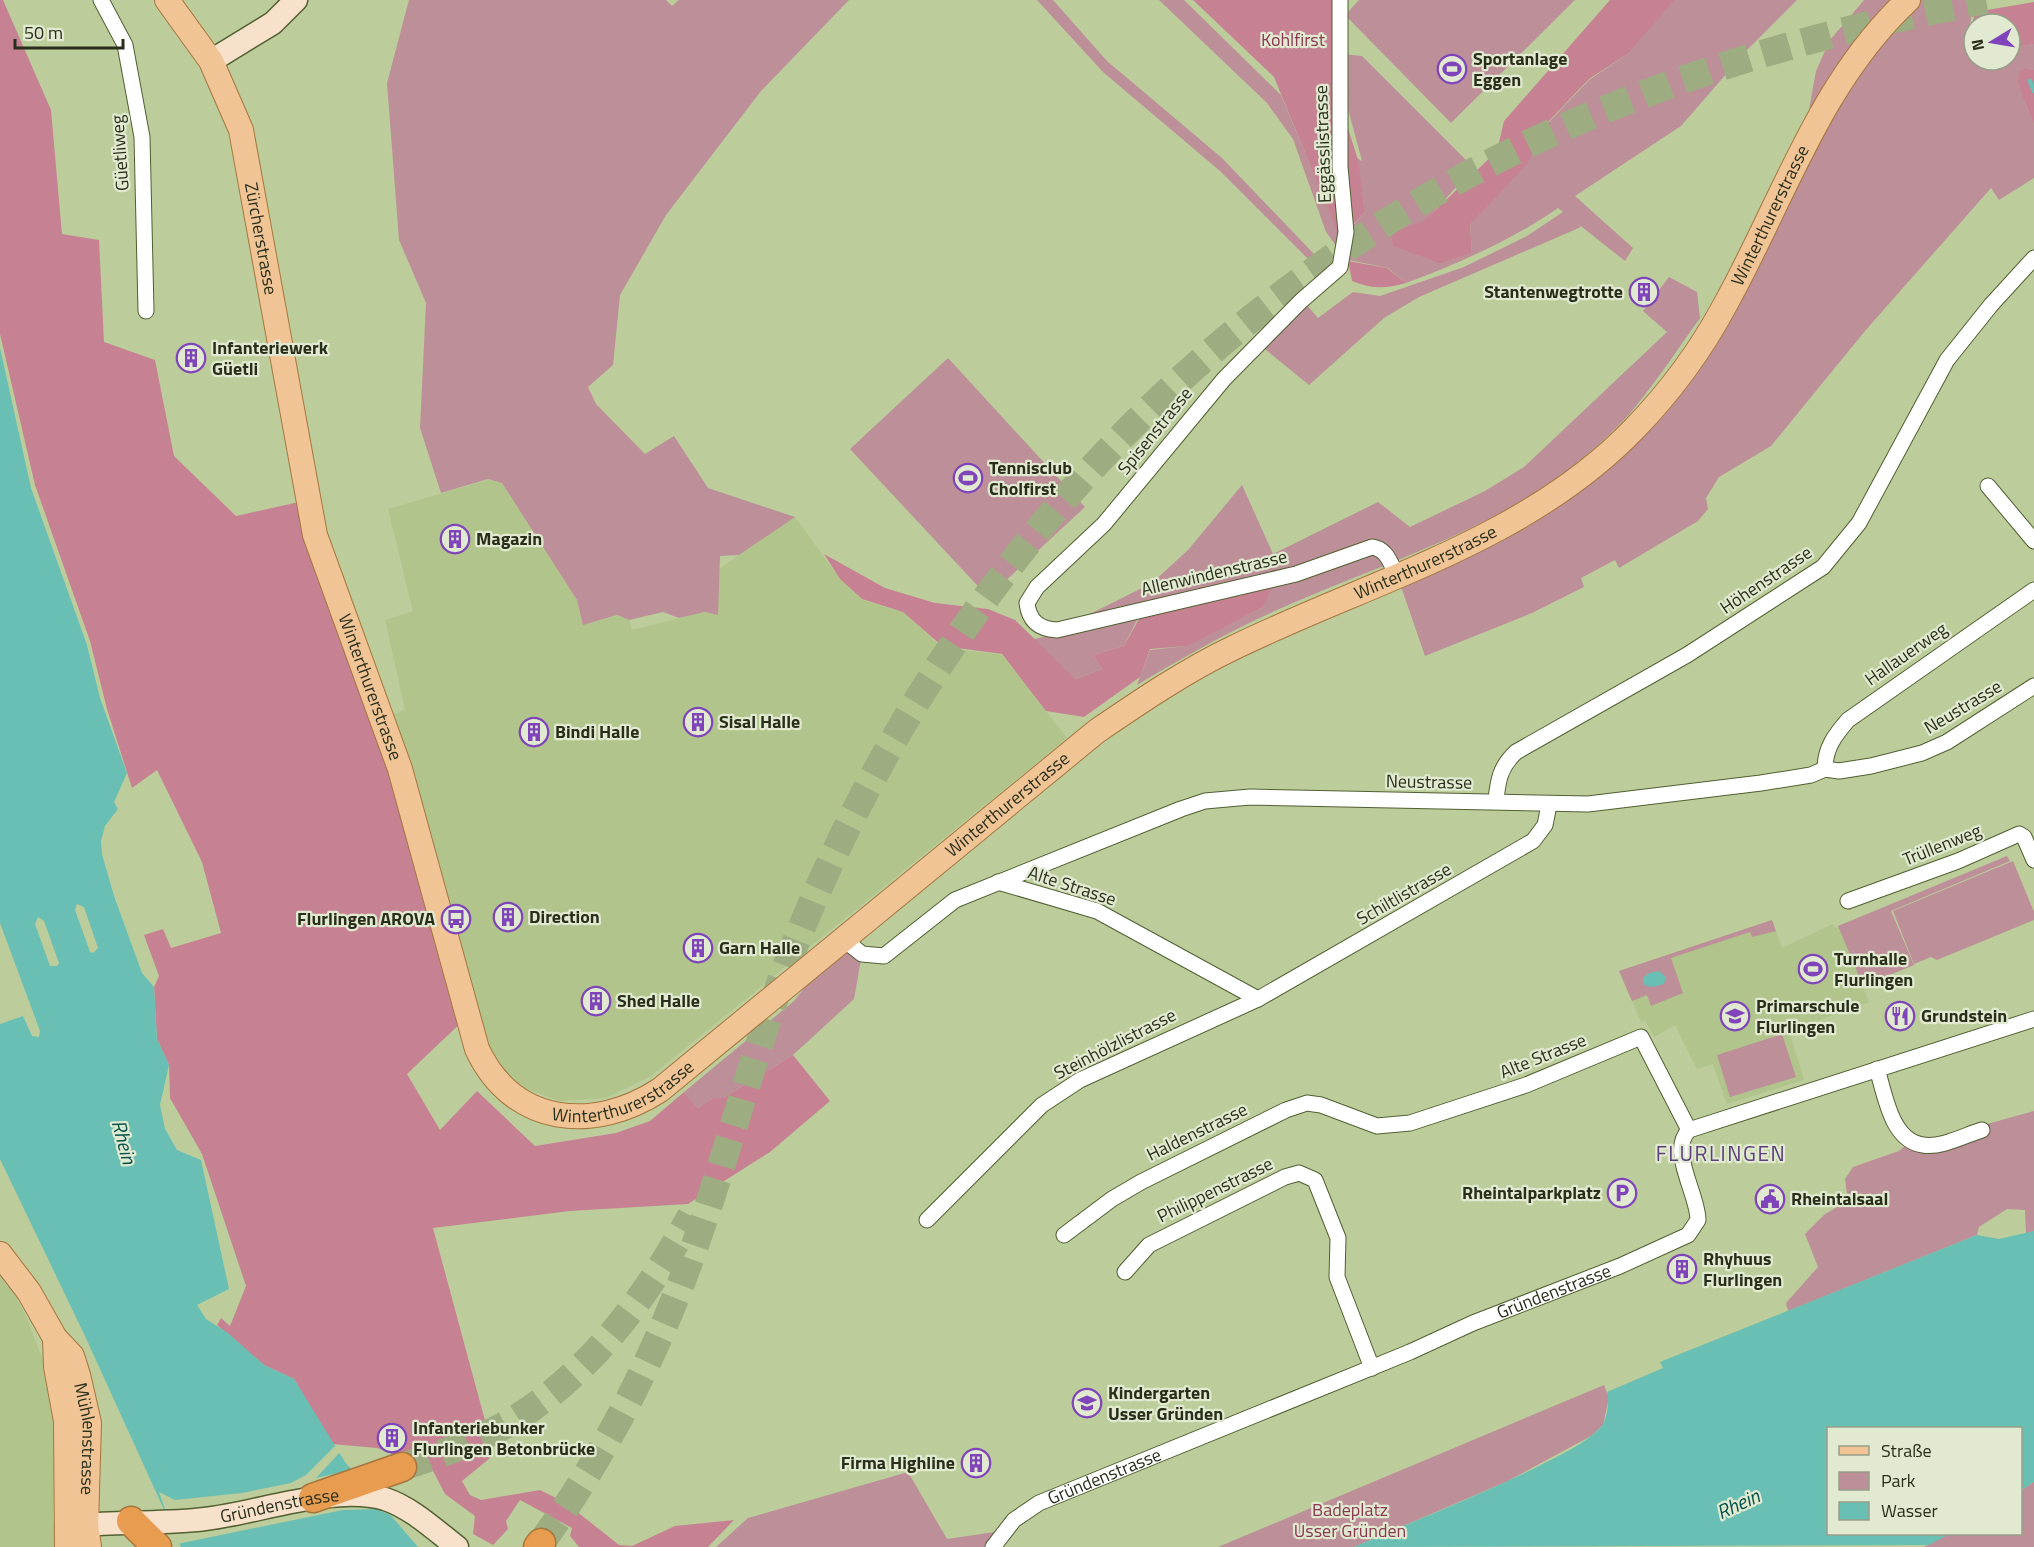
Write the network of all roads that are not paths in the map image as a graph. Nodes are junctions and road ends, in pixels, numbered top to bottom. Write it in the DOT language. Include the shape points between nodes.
graph roads {
  1 [pos="100,0"];
  2 [pos="167,0"];
  3 [pos="296,0"];
  4 [pos="1340,0"];
  5 [pos="1908,0"];
  6 [pos="211,61"];
  7 [pos="2034,258"];
  8 [pos="1326,279"];
  9 [pos="146,311"];
  10 [pos="1988,486"];
  11 [pos="307,495"];
  12 [pos="2034,541"];
  13 [pos="1397,575"];
  14 [pos="2034,590"];
  15 [pos="1028,614"];
  16 [pos="2034,686"];
  17 [pos="1825,769"];
  18 [pos="1496,800"];
  19 [pos="1549,805"];
  20 [pos="2034,860"];
  21 [pos="998,882"];
  22 [pos="1848,900"];
  23 [pos="843,939"];
  24 [pos="1258,999"];
  25 [pos="2034,1019"];
  26 [pos="1877,1069"];
  27 [pos="1358,1120"];
  28 [pos="1689,1130"];
  29 [pos="1982,1130"];
  30 [pos="927,1221"];
  31 [pos="1064,1235"];
  32 [pos="0,1254"];
  33 [pos="1125,1272"];
  34 [pos="1372,1368"];
  35 [pos="398,1468"];
  36 [pos="313,1498"];
  37 [pos="131,1521"];
  38 [pos="159,1534"];
  39 [pos="77,1536"];
  40 [pos="457,1547"];
  41 [pos="993,1547"];
  1 -- 9 [label="street, Güetliweg" via="125,45 142,137"];
  2 -- 6 [label="main road, Zürcherstrasse"];
  3 -- 6 [label="street" via="273,23"];
  4 -- 8 [label="street, Eggässlistrasse" via="1340,167 1346,232 1340,267"];
  5 -- 13 [label="main road, Winterthurerstrasse" via="1878,30 1835,88 1726,305 1665,396 1596,465 1527,514"];
  6 -- 11 [label="main road, Zürcherstrasse" via="247,152"];
  7 -- 18 [label="street, Höhenstrasse" via="1947,360 1859,523 1823,567 1687,655 1516,752 1504,763"];
  8 -- 15 [label="street, Spisenstrasse" via="1224,379 1104,524 1031,594"];
  10 -- 12 [label="street"];
  11 -- 23 [label="main road, Winterthurerstrasse" via="315,535 400,769 470,1029 484,1065 508,1092 543,1111 567,1116 601,1115 631,1107 668,1084"];
  13 -- 15 [label="street, Allenwindenstrasse" via="1386,554 1371,548 1296,574 1057,630 1046,629"];
  13 -- 23 [label="main road, Winterthurerstrasse" via="1230,649 1139,702 1097,731"];
  14 -- 17 [label="street, Hallauerweg" via="1848,720 1830,743"];
  16 -- 17 [label="street, Neustrasse" via="1922,753 1871,766"];
  17 -- 19 [label="street, Neustrasse" via="1811,775 1627,801"];
  18 -- 19 [label="street, Neustrasse"];
  18 -- 21 [label="street, Neustrasse" via="1250,797 1205,801"];
  19 -- 24 [label="street, Schiltlistrasse" via="1545,825 1533,842"];
  20 -- 22 [label="street, Trüllenweg" via="2019,834"];
  21 -- 23 [label="street, Neustrasse" via="956,900 884,956 862,954"];
  21 -- 24 [label="street, Alte Strasse" via="1097,911"];
  24 -- 30 [label="street, Steinhölzlistrasse" via="1186,1029 1061,1091"];
  25 -- 26 [label="street"];
  26 -- 28 [label="street"];
  26 -- 29 [label="street" via="1892,1117 1911,1142 1936,1144"];
  27 -- 28 [label="street, Alte Strasse" via="1377,1126 1410,1123 1526,1085 1641,1037"];
  27 -- 31 [label="street, Haldenstrasse" via="1321,1105 1306,1103 1286,1110 1141,1182"];
  28 -- 34 [label="street, Gründenstrasse" via="1682,1139 1681,1153 1698,1220 1688,1235"];
  32 -- 39 [label="main road, Mühlenstrasse" via="29,1292 55,1338 72,1356 89,1423"];
  33 -- 34 [label="street, Philippenstrasse" via="1149,1245 1285,1177 1299,1173 1315,1179 1334,1223 1340,1252 1337,1277"];
  34 -- 41 [label="street, Gründenstrasse" via="1039,1503 1014,1520"];
  35 -- 36 [label="highway"];
  36 -- 38 [label="street, Gründenstrasse"];
  36 -- 40 [label="street, Gründenstrasse" via="368,1496 394,1503"];
  37 -- 38 [label="highway"];
  37 -- 39 [label="street"];
}
